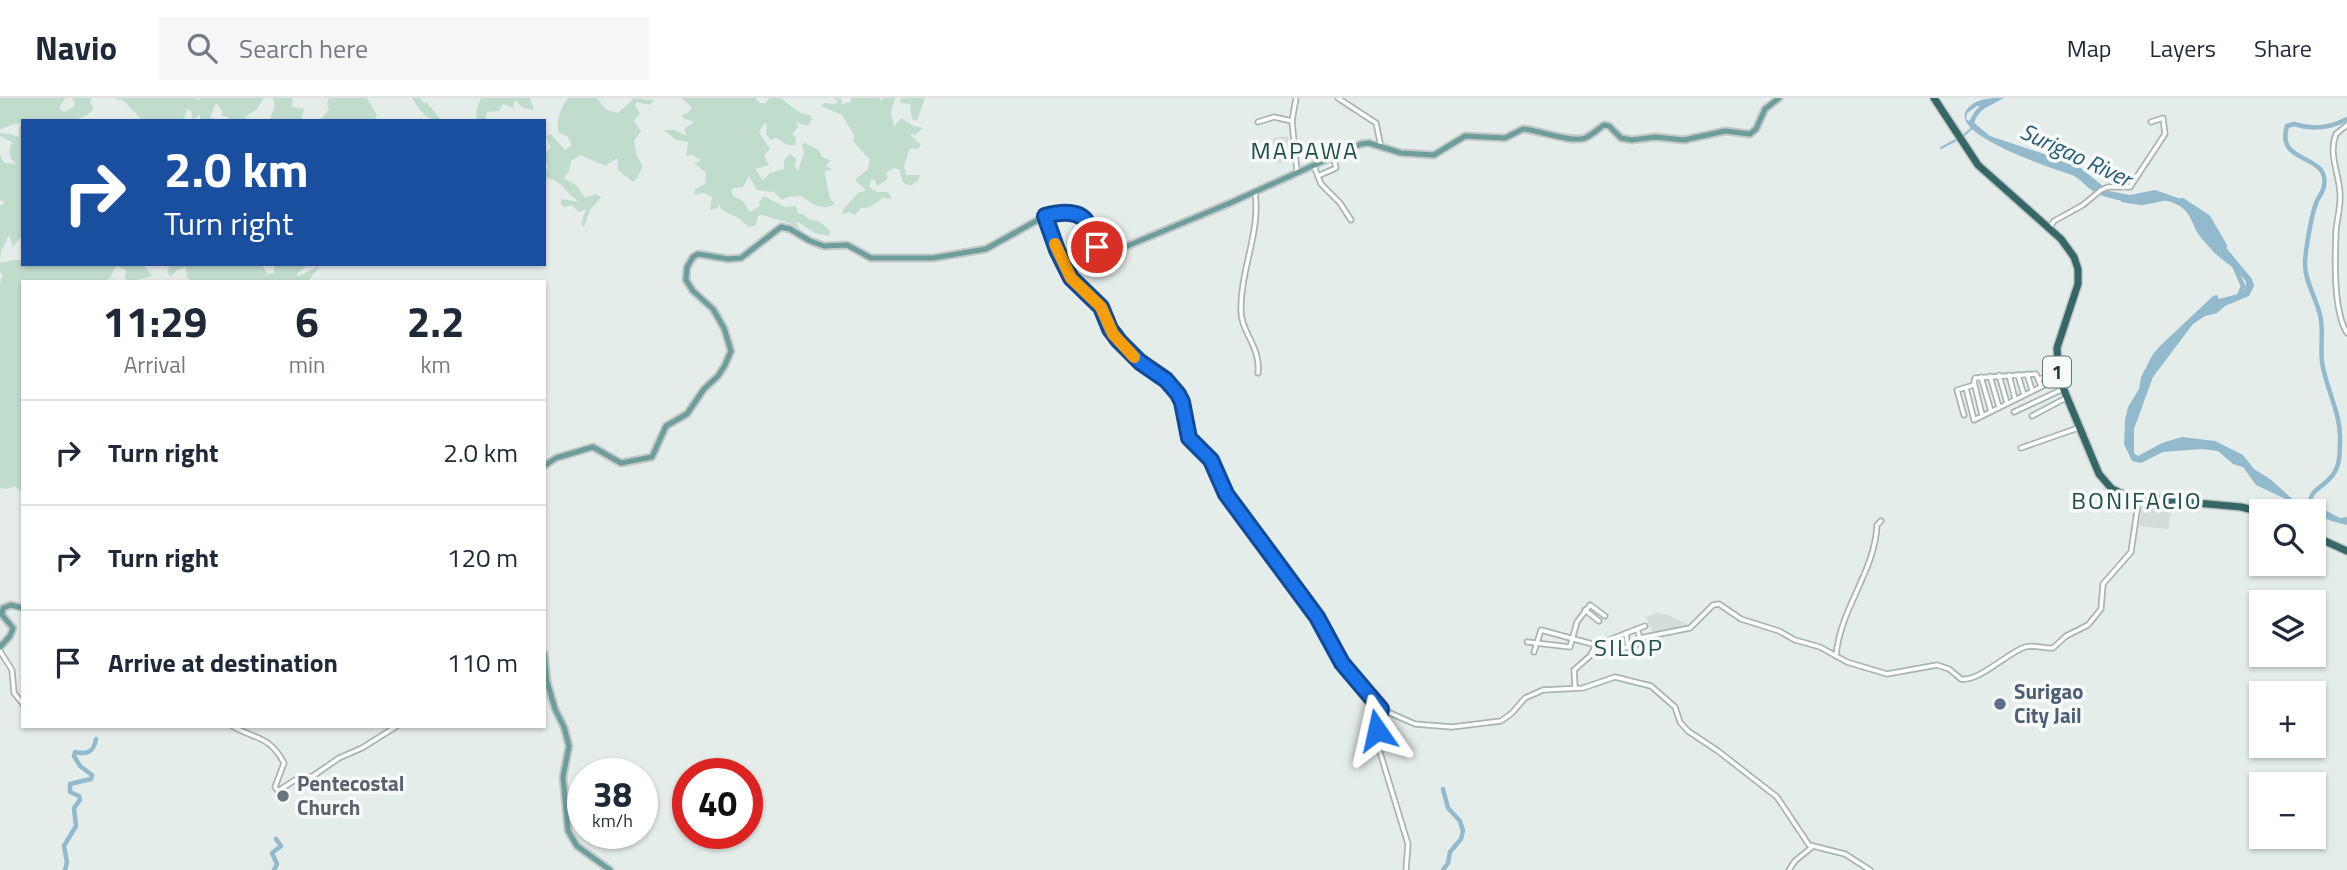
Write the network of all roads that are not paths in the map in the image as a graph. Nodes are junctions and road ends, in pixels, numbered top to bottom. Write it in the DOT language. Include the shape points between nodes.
graph roads {
  1 [pos="1296,98"];
  2 [pos="1338,98"];
  3 [pos="1779,98"];
  4 [pos="1934,98"];
  5 [pos="1292,121"];
  6 [pos="1258,122"];
  7 [pos="2151,122"];
  8 [pos="2347,125"];
  9 [pos="1381,147"];
  10 [pos="1333,155"];
  11 [pos="1313,164"];
  12 [pos="1297,172"];
  13 [pos="1318,176"];
  14 [pos="1255,192"];
  15 [pos="1045,216"];
  16 [pos="1350,220"];
  17 [pos="2049,229"];
  18 [pos="2347,333"];
  19 [pos="1258,373"];
  20 [pos="2018,374"];
  21 [pos="2027,374"];
  22 [pos="1999,375"];
  23 [pos="2009,375"];
  24 [pos="1990,376"];
  25 [pos="1981,377"];
  26 [pos="2055,377"];
  27 [pos="2038,379"];
  28 [pos="1974,385"];
  29 [pos="2041,386"];
  30 [pos="1966,388"];
  31 [pos="2063,389"];
  32 [pos="2032,390"];
  33 [pos="2024,395"];
  34 [pos="2066,398"];
  35 [pos="2015,399"];
  36 [pos="2007,403"];
  37 [pos="1999,407"];
  38 [pos="1991,411"];
  39 [pos="2014,412"];
  40 [pos="1964,415"];
  41 [pos="1983,416"];
  42 [pos="2032,416"];
  43 [pos="2078,428"];
  44 [pos="2021,448"];
  45 [pos="546,465"];
  46 [pos="2139,498"];
  47 [pos="2249,509"];
  48 [pos="1881,521"];
  49 [pos="2326,541"];
  50 [pos="2347,551"];
  51 [pos="21,608"];
  52 [pos="1586,610"];
  53 [pos="1599,611"];
  54 [pos="1605,616"];
  55 [pos="1594,617"];
  56 [pos="1599,621"];
  57 [pos="1645,626"];
  58 [pos="1637,629"];
  59 [pos="1556,633"];
  60 [pos="1626,633"];
  61 [pos="1573,638"];
  62 [pos="1640,638"];
  63 [pos="1607,640"];
  64 [pos="1527,642"];
  65 [pos="1536,642"];
  66 [pos="1553,645"];
  67 [pos="1596,645"];
  68 [pos="1628,647"];
  69 [pos="0,649"];
  70 [pos="1534,652"];
  71 [pos="1611,652"];
  72 [pos="1604,654"];
  73 [pos="1836,657"];
  74 [pos="546,672"];
  75 [pos="1575,687"];
  76 [pos="21,702"];
  77 [pos="1381,709"];
  78 [pos="237,728"];
  79 [pos="394,728"];
  80 [pos="1812,847"];
  81 [pos="610,870"];
  82 [pos="1406,870"];
  83 [pos="1789,870"];
  84 [pos="1870,870"];
  1 -- 5 [label="street"];
  2 -- 9 [label="street" via="1376,123"];
  3 -- 9 [label="main road" via="1765,108 1750,134 1725,131 1684,140 1632,140 1604,125 1577,139 1526,129 1505,138 1465,136 1434,155"];
  4 -- 17 [label="highway, 1" via="1987,175"];
  5 -- 6 [label="street" via="1274,117"];
  5 -- 12 [label="street"];
  7 -- 17 [label="street" via="2163,118 2165,134 2131,185 2101,190"];
  8 -- 18 [label="street" via="2336,134 2333,152 2340,193 2338,290"];
  9 -- 10 [label="main road" via="1361,144"];
  10 -- 11 [label="main road"];
  10 -- 13 [label="street" via="1336,168"];
  11 -- 12 [label="main road"];
  11 -- 13 [label="street"];
  12 -- 14 [label="main road"];
  13 -- 16 [label="street"];
  14 -- 15 [label="main road" via="1112,252 1095,245 1081,216"];
  14 -- 19 [label="street" via="1257,213 1240,314 1258,357"];
  15 -- 45 [label="main road" via="989,248 939,258 868,257 847,245 824,246 784,227 741,258 695,255 686,280 717,314 729,343 730,355 720,374 687,414 666,426 650,459 621,463 593,447"];
  15 -- 77 [label="street" via="1071,278 1101,307 1119,341 1178,394 1189,438 1211,460 1226,494 1317,617 1342,663"];
  17 -- 26 [label="highway, 1" via="2071,251 2078,271 2076,294 2057,348"];
  20 -- 21 [label="street"];
  20 -- 23 [label="street"];
  20 -- 33 [label="street"];
  21 -- 27 [label="street" via="2036,374"];
  21 -- 32 [label="street"];
  22 -- 23 [label="street"];
  22 -- 24 [label="street"];
  22 -- 36 [label="street"];
  23 -- 35 [label="street"];
  24 -- 25 [label="street"];
  24 -- 37 [label="street"];
  25 -- 28 [label="street" via="1974,379"];
  25 -- 38 [label="street"];
  26 -- 27 [label="street"];
  26 -- 29 [label="street"];
  26 -- 31 [label="highway, 1"];
  27 -- 29 [label="street"];
  28 -- 30 [label="street"];
  28 -- 41 [label="street"];
  29 -- 32 [label="street"];
  30 -- 40 [label="street" via="1957,390"];
  30 -- 41 [label="street" via="1973,419"];
  31 -- 34 [label="highway, 1"];
  31 -- 39 [label="street"];
  32 -- 33 [label="street"];
  33 -- 35 [label="street"];
  34 -- 42 [label="street"];
  34 -- 43 [label="highway, 1"];
  35 -- 36 [label="street"];
  36 -- 37 [label="street"];
  37 -- 38 [label="street"];
  38 -- 41 [label="street"];
  43 -- 44 [label="street"];
  43 -- 46 [label="highway, 1" via="2105,483 2120,494"];
  46 -- 47 [label="highway, 1"];
  46 -- 73 [label="street" via="2131,552 2103,584 2101,609 2088,625 2053,648 2026,647 1968,680 1941,665 1887,674"];
  48 -- 73 [label="street" via="1865,576 1838,636"];
  49 -- 50 [label="highway"];
  51 -- 69 [label="main road" via="3,608 2,615 13,629"];
  52 -- 53 [label="street" via="1591,605"];
  52 -- 55 [label="street"];
  52 -- 61 [label="street"];
  53 -- 54 [label="street"];
  53 -- 55 [label="street"];
  55 -- 56 [label="street"];
  57 -- 58 [label="street"];
  58 -- 60 [label="street"];
  58 -- 62 [label="street"];
  59 -- 61 [label="street"];
  59 -- 65 [label="street" via="1541,630"];
  59 -- 66 [label="street"];
  60 -- 63 [label="street"];
  60 -- 68 [label="street"];
  61 -- 66 [label="street" via="1571,647"];
  61 -- 67 [label="street"];
  62 -- 68 [label="street" via="1639,644"];
  62 -- 73 [label="street" via="1690,628 1719,604 1738,618"];
  63 -- 67 [label="street"];
  63 -- 71 [label="street"];
  64 -- 65 [label="street"];
  65 -- 66 [label="street"];
  65 -- 70 [label="street"];
  67 -- 75 [label="street" via="1573,674"];
  68 -- 71 [label="street"];
  69 -- 76 [label="street"];
  71 -- 72 [label="street"];
  74 -- 81 [label="main road" via="569,746 564,777 568,831 576,846"];
  75 -- 77 [label="street" via="1535,692 1501,721 1455,727 1415,724"];
  75 -- 80 [label="street" via="1615,677 1654,688 1675,707 1680,722 1692,734 1777,797"];
  77 -- 82 [label="street" via="1379,745 1409,844"];
  78 -- 79 [label="street" via="274,747 284,763 275,787 279,791"];
  80 -- 83 [label="street"];
  80 -- 84 [label="street" via="1845,854"];
}
